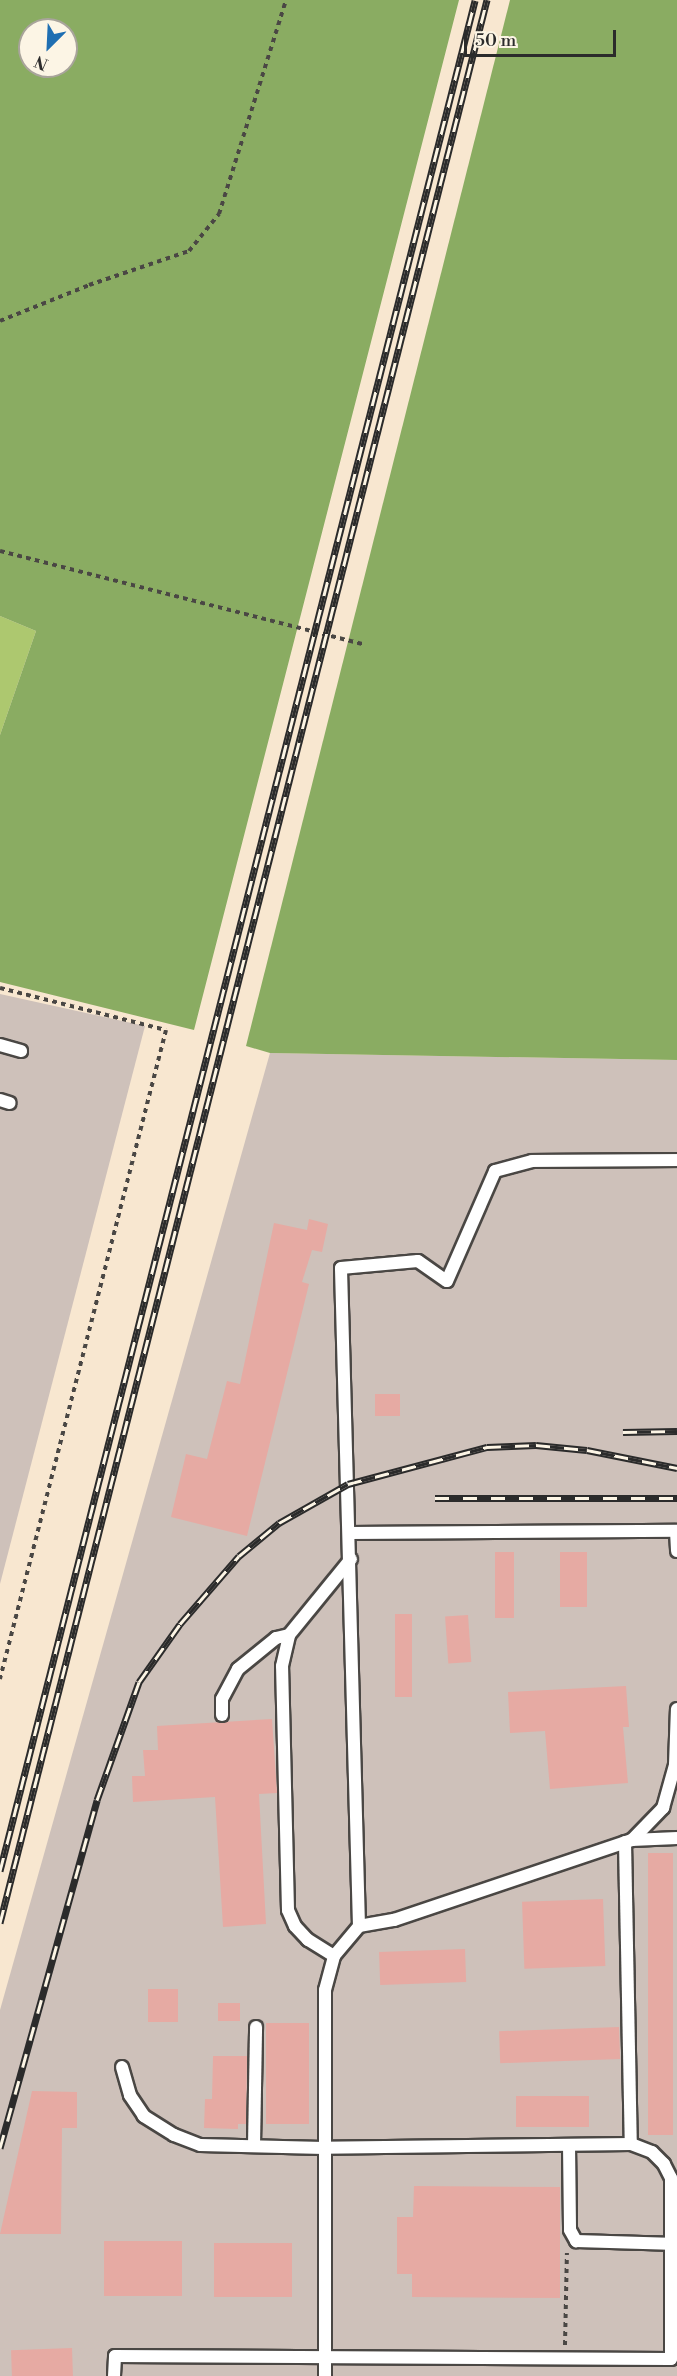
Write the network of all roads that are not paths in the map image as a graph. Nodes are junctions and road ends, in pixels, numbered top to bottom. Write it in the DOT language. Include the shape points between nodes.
graph roads {
  1 [pos="0,1045"];
  2 [pos="21,1051"];
  3 [pos="677,1160"];
  4 [pos="676,1531"];
  5 [pos="350,1533"];
  6 [pos="677,1551"];
  7 [pos="351,1559"];
  8 [pos="289,1635"];
  9 [pos="677,1709"];
  10 [pos="222,1715"];
  11 [pos="677,1838"];
  12 [pos="628,1841"];
  13 [pos="359,1926"];
  14 [pos="334,1956"];
  15 [pos="256,2027"];
  16 [pos="122,2067"];
  17 [pos="631,2144"];
  18 [pos="569,2145"];
  19 [pos="254,2146"];
  20 [pos="324,2148"];
  21 [pos="674,2244"];
  22 [pos="326,2354"];
  23 [pos="674,2363"];
  24 [pos="114,2376"];
  25 [pos="325,2376"];
  1 -- 2 [label="lane"];
  3 -- 5 [label="lane" via="532,1161 495,1171 447,1281 418,1261 341,1268"];
  4 -- 5 [label="lane"];
  4 -- 6 [label="lane"];
  5 -- 7 [label="lane"];
  7 -- 8 [label="lane"];
  7 -- 13 [label="lane" via="348,1613"];
  8 -- 10 [label="lane" via="276,1638 238,1669 222,1699"];
  8 -- 14 [label="lane" via="282,1666 288,1910 295,1926 308,1940"];
  9 -- 12 [label="lane" via="675,1765 663,1808"];
  11 -- 12 [label="lane"];
  12 -- 13 [label="lane" via="394,1920"];
  12 -- 17 [label="lane"];
  13 -- 14 [label="lane"];
  14 -- 20 [label="lane" via="325,1990"];
  15 -- 19 [label="lane"];
  16 -- 19 [label="lane" via="130,2095 144,2116 174,2135 200,2145"];
  17 -- 18 [label="lane"];
  17 -- 21 [label="lane" via="652,2152 671,2178"];
  18 -- 20 [label="lane"];
  18 -- 21 [label="lane" via="570,2230 576,2241"];
  19 -- 20 [label="lane"];
  20 -- 22 [label="lane"];
  21 -- 23 [label="lane"];
  22 -- 23 [label="lane"];
  22 -- 24 [label="lane" via="115,2356"];
  22 -- 25 [label="lane"];
}
